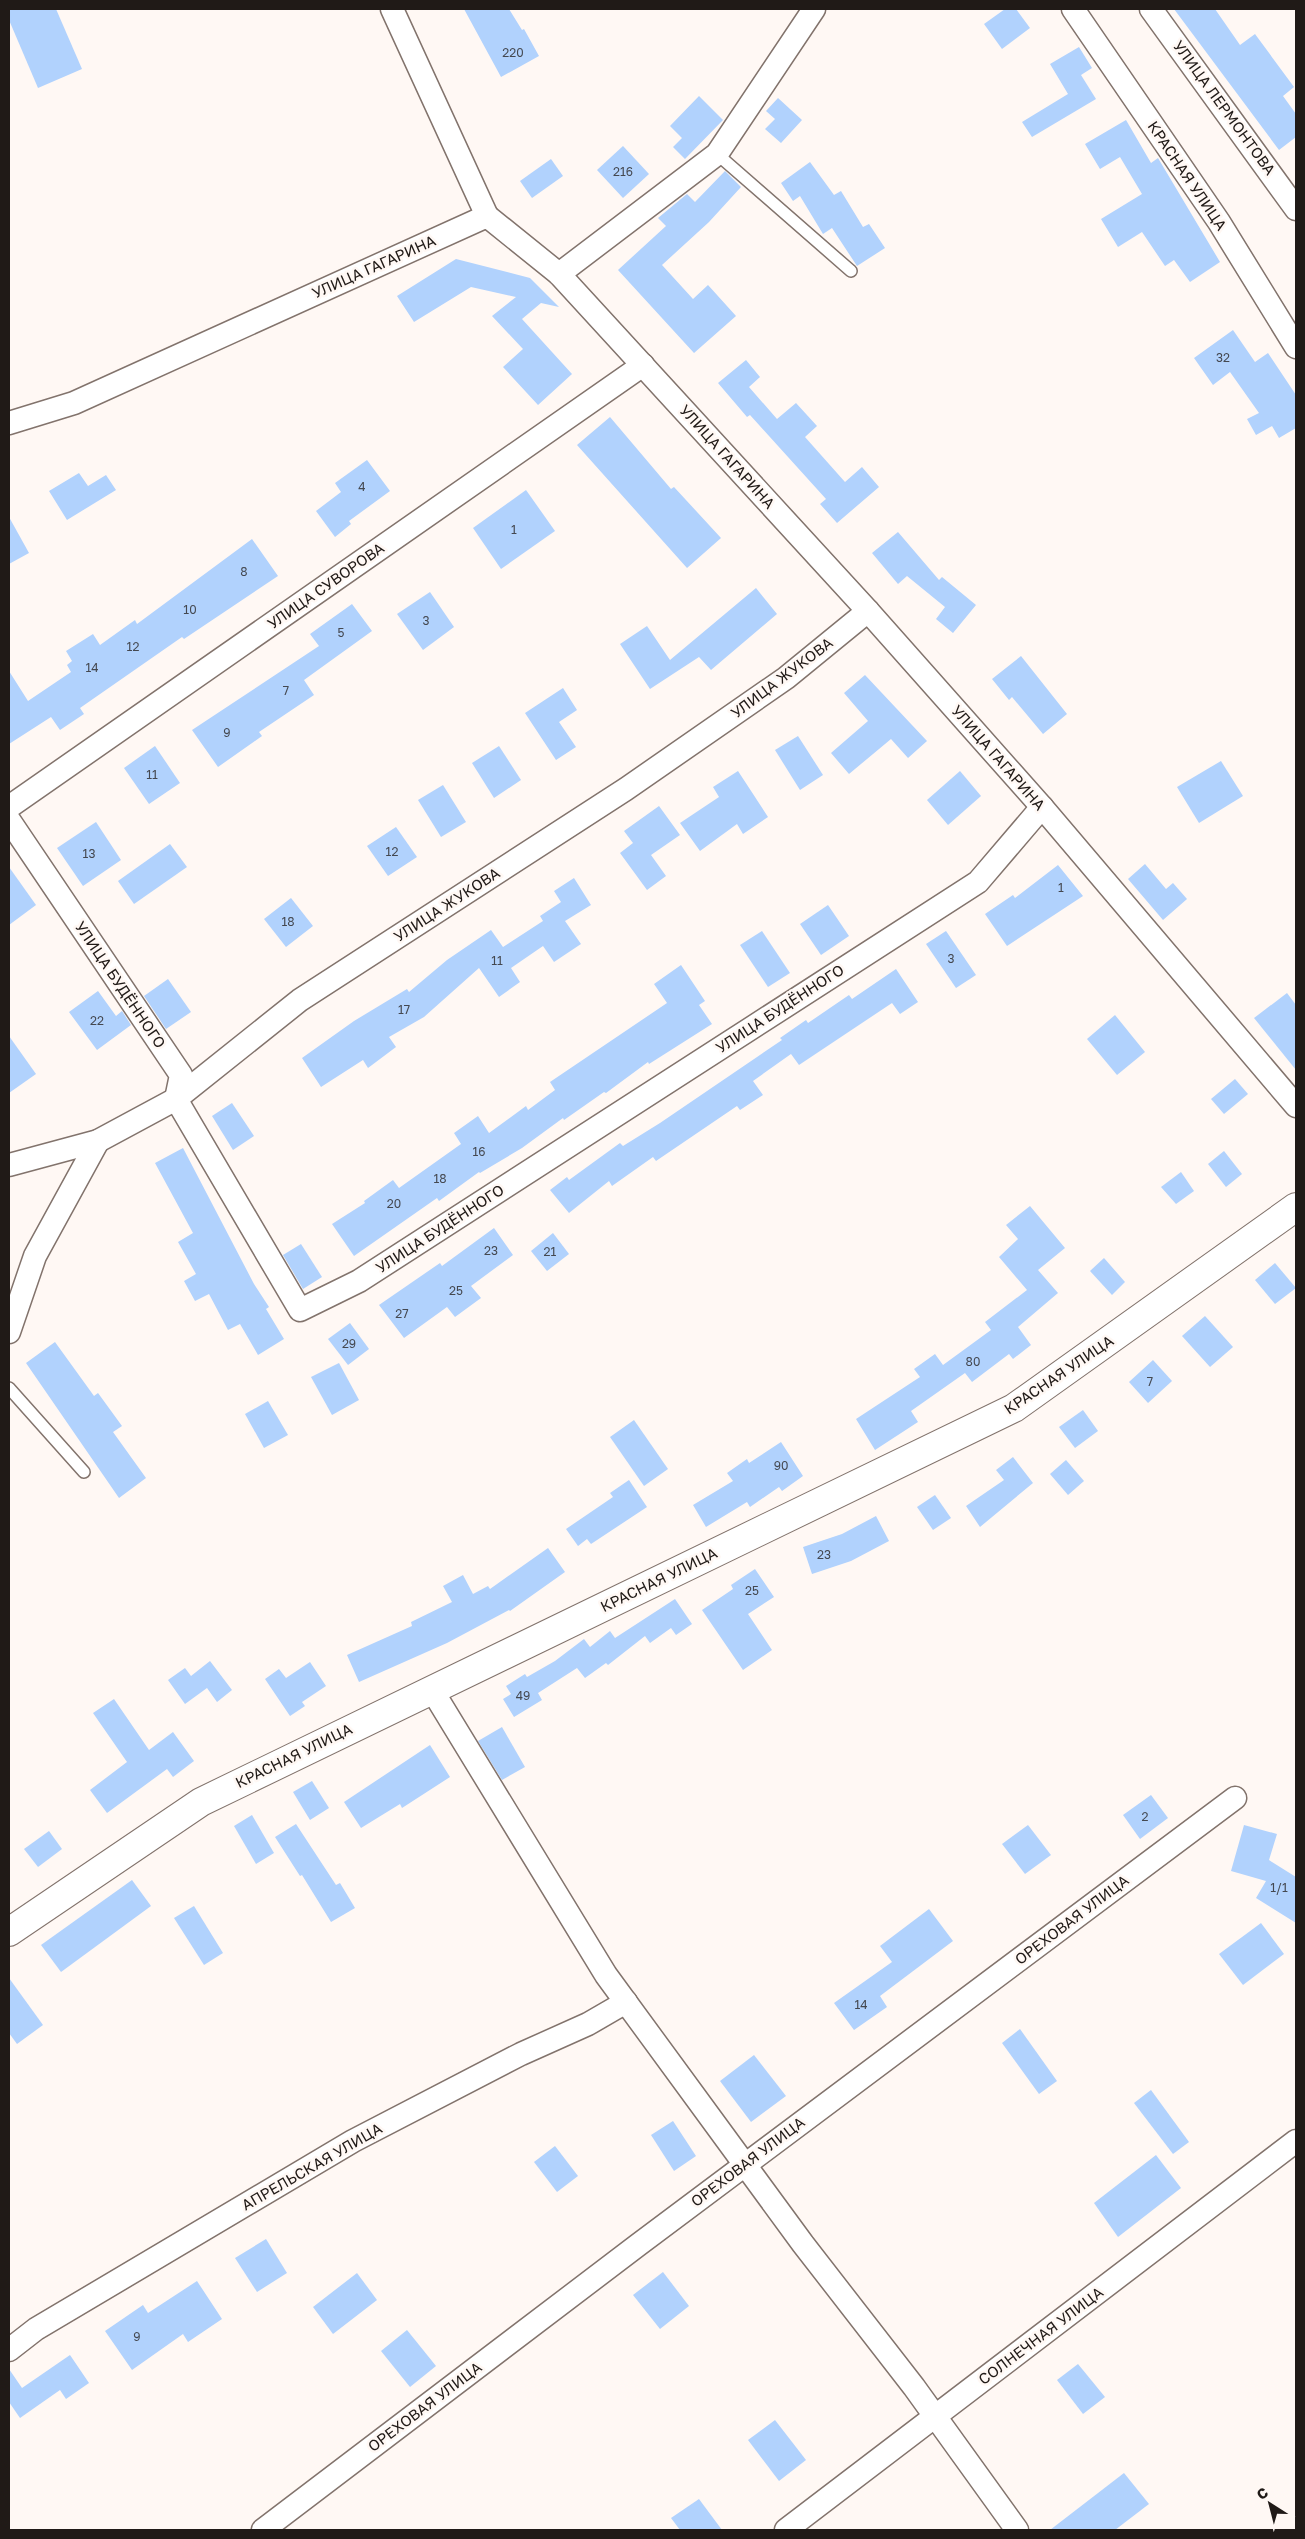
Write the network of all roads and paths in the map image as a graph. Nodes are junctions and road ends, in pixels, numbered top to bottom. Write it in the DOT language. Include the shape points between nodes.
graph roads {
  1 [pos="392,9"];
  2 [pos="814,9"];
  3 [pos="1073,9"];
  4 [pos="1151,9"];
  5 [pos="717,154"];
  6 [pos="1296,209"];
  7 [pos="487,216"];
  8 [pos="851,272"];
  9 [pos="559,274"];
  10 [pos="1296,347"];
  11 [pos="643,364"];
  12 [pos="9,423"];
  13 [pos="868,611"];
  14 [pos="9,807"];
  15 [pos="1042,807"];
  16 [pos="9,820"];
  17 [pos="176,1099"];
  18 [pos="1296,1106"];
  19 [pos="98,1141"];
  20 [pos="9,1165"];
  21 [pos="1296,1208"];
  22 [pos="9,1332"];
  23 [pos="9,1388"];
  24 [pos="84,1472"];
  25 [pos="432,1690"];
  26 [pos="1235,1798"];
  27 [pos="9,1932"];
  28 [pos="626,2002"];
  29 [pos="1296,2141"];
  30 [pos="745,2164"];
  31 [pos="9,2350"];
  32 [pos="935,2417"];
  33 [pos="263,2530"];
  34 [pos="786,2530"];
  35 [pos="1017,2530"];
  1 -- 7 [label="street"];
  2 -- 5 [label="street"];
  3 -- 10 [label="street, КРАСНАЯ УЛИЦА" via="1219,222"];
  4 -- 6 [label="street, УЛИЦА ЛЕРМОНТОВА"];
  5 -- 8 [label="lane"];
  5 -- 9 [label="street"];
  7 -- 9 [label="street, УЛИЦА ГАГАРИНА"];
  7 -- 12 [label="street, УЛИЦА ГАГАРИНА" via="74,403"];
  9 -- 11 [label="street, УЛИЦА ГАГАРИНА"];
  11 -- 13 [label="street, УЛИЦА ГАГАРИНА"];
  11 -- 14 [label="street, УЛИЦА СУВОРОВА"];
  13 -- 15 [label="street, УЛИЦА ГАГАРИНА"];
  13 -- 17 [label="street, УЛИЦА ЖУКОВА" via="786,678 634,783 300,1000"];
  15 -- 17 [label="street, УЛИЦА БУДЁННОГО" via="978,882 359,1281 300,1310"];
  15 -- 18 [label="street, УЛИЦА ГАГАРИНА"];
  16 -- 17 [label="street, УЛИЦА БУДЁННОГО" via="181,1074"];
  17 -- 19 [label="street, УЛИЦА ЖУКОВА"];
  19 -- 20 [label="street, УЛИЦА ЖУКОВА"];
  19 -- 22 [label="street" via="35,1256"];
  21 -- 25 [label="main road, КРАСНАЯ УЛИЦА" via="1014,1408"];
  23 -- 24 [label="lane"];
  25 -- 27 [label="main road, КРАСНАЯ УЛИЦА" via="201,1802"];
  25 -- 28 [label="street"];
  26 -- 30 [label="street, ОРЕХОВАЯ УЛИЦА"];
  28 -- 30 [label="street"];
  28 -- 31 [label="street, АПРЕЛЬСКАЯ УЛИЦА" via="353,2141 36,2329"];
  29 -- 32 [label="street, СОЛНЕЧНАЯ УЛИЦА"];
  30 -- 32 [label="street"];
  30 -- 33 [label="street, ОРЕХОВАЯ УЛИЦА"];
  32 -- 34 [label="street, СОЛНЕЧНАЯ УЛИЦА"];
  32 -- 35 [label="street"];
}
